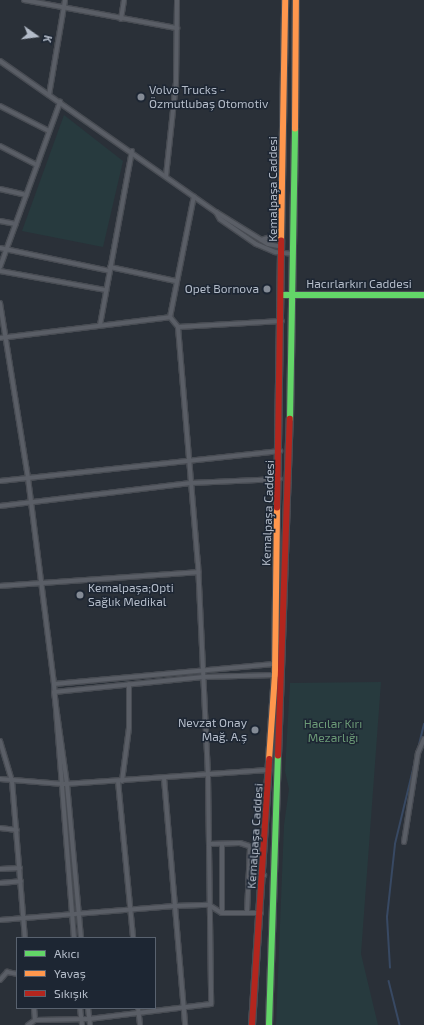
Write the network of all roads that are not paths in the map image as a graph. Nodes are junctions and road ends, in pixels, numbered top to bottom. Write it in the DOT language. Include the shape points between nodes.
graph roads {
  1 [pos="24,0"];
  2 [pos="65,0"];
  3 [pos="124,0"];
  4 [pos="177,0"];
  5 [pos="285,0"];
  6 [pos="296,0"];
  7 [pos="64,7"];
  8 [pos="121,19"];
  9 [pos="177,28"];
  10 [pos="0,62"];
  11 [pos="50,95"];
  12 [pos="60,102"];
  13 [pos="0,106"];
  14 [pos="49,131"];
  15 [pos="0,147"];
  16 [pos="132,151"];
  17 [pos="37,165"];
  18 [pos="166,176"];
  19 [pos="0,189"];
  20 [pos="26,195"];
  21 [pos="194,196"];
  22 [pos="216,212"];
  23 [pos="0,221"];
  24 [pos="16,224"];
  25 [pos="284,224"];
  26 [pos="261,240"];
  27 [pos="284,247"];
  28 [pos="293,247"];
  29 [pos="0,248"];
  30 [pos="7,249"];
  31 [pos="284,254"];
  32 [pos="293,254"];
  33 [pos="0,267"];
  34 [pos="110,269"];
  35 [pos="0,271"];
  36 [pos="176,281"];
  37 [pos="106,290"];
  38 [pos="283,295"];
  39 [pos="294,295"];
  40 [pos="424,295"];
  41 [pos="0,303"];
  42 [pos="1,316"];
  43 [pos="170,317"];
  44 [pos="282,321"];
  45 [pos="100,325"];
  46 [pos="178,328"];
  47 [pos="5,337"];
  48 [pos="0,338"];
  49 [pos="281,451"];
  50 [pos="189,459"];
  51 [pos="28,478"];
  52 [pos="280,479"];
  53 [pos="0,481"];
  54 [pos="191,483"];
  55 [pos="31,503"];
  56 [pos="0,506"];
  57 [pos="199,572"];
  58 [pos="41,584"];
  59 [pos="0,586"];
  60 [pos="274,664"];
  61 [pos="203,671"];
  62 [pos="275,675"];
  63 [pos="203,677"];
  64 [pos="54,684"];
  65 [pos="129,684"];
  66 [pos="54,692"];
  67 [pos="424,739"];
  68 [pos="0,741"];
  69 [pos="270,770"];
  70 [pos="208,775"];
  71 [pos="164,778"];
  72 [pos="0,779"];
  73 [pos="12,781"];
  74 [pos="120,781"];
  75 [pos="65,784"];
  76 [pos="0,828"];
  77 [pos="17,830"];
  78 [pos="404,842"];
  79 [pos="210,844"];
  80 [pos="222,844"];
  81 [pos="250,848"];
  82 [pos="264,851"];
  83 [pos="20,868"];
  84 [pos="250,868"];
  85 [pos="0,869"];
  86 [pos="264,875"];
  87 [pos="21,881"];
  88 [pos="0,883"];
  89 [pos="209,905"];
  90 [pos="174,906"];
  91 [pos="131,910"];
  92 [pos="247,912"];
  93 [pos="80,913"];
  94 [pos="222,913"];
  95 [pos="261,913"];
  96 [pos="72,914"];
  97 [pos="22,918"];
  98 [pos="0,920"];
  99 [pos="25,937"];
  100 [pos="74,937"];
  101 [pos="82,937"];
  102 [pos="133,937"];
  103 [pos="16,974"];
  104 [pos="0,980"];
  105 [pos="34,1009"];
  106 [pos="80,1009"];
  107 [pos="88,1009"];
  108 [pos="138,1009"];
  109 [pos="184,1009"];
  110 [pos="139,1014"];
  111 [pos="89,1018"];
  112 [pos="81,1019"];
  113 [pos="35,1020"];
  114 [pos="28,1025"];
  115 [pos="82,1025"];
  116 [pos="90,1025"];
  117 [pos="140,1025"];
  118 [pos="185,1025"];
  119 [pos="252,1025"];
  120 [pos="269,1025"];
  1 -- 7 [label="street"];
  2 -- 7 [label="street"];
  3 -- 8 [label="street"];
  4 -- 9 [label="street"];
  5 -- 25 [label="main road, Kemalpaşa Caddesi"];
  6 -- 28 [label="main road, Kemalpaşa Caddesi"];
  7 -- 8 [label="street"];
  7 -- 11 [label="street"];
  8 -- 9 [label="street"];
  9 -- 18 [label="street" via="176,83"];
  10 -- 11 [label="street"];
  11 -- 12 [label="street"];
  12 -- 14 [label="street"];
  12 -- 16 [label="street"];
  13 -- 14 [label="street"];
  14 -- 17 [label="street"];
  15 -- 17 [label="street"];
  16 -- 18 [label="street"];
  16 -- 34 [label="street"];
  17 -- 20 [label="street"];
  18 -- 21 [label="street"];
  19 -- 20 [label="street"];
  20 -- 24 [label="street"];
  21 -- 22 [label="street"];
  21 -- 36 [label="street"];
  22 -- 26 [label="street"];
  22 -- 31 [label="street" via="220,219 256,244"];
  23 -- 24 [label="street"];
  24 -- 30 [label="street"];
  25 -- 26 [label="street" via="274,236"];
  25 -- 27 [label="main road, Kemalpaşa Caddesi"];
  26 -- 27 [label="street"];
  27 -- 28 [label="main road"];
  27 -- 31 [label="main road, Kemalpaşa Caddesi"];
  28 -- 32 [label="main road, Kemalpaşa Caddesi"];
  29 -- 30 [label="street"];
  30 -- 33 [label="street"];
  30 -- 34 [label="street"];
  31 -- 32 [label="street"];
  31 -- 38 [label="main road, Kemalpaşa Caddesi"];
  32 -- 39 [label="main road, Kemalpaşa Caddesi"];
  34 -- 36 [label="street"];
  34 -- 37 [label="street"];
  35 -- 37 [label="street"];
  36 -- 43 [label="street"];
  37 -- 45 [label="street"];
  38 -- 39 [label="main road, Hacırlarkırı Caddesi"];
  38 -- 44 [label="main road, Kemalpaşa Caddesi"];
  39 -- 40 [label="main road, Hacırlarkırı Caddesi"];
  39 -- 120 [label="main road, Kemalpaşa Caddesi"];
  41 -- 42 [label="street"];
  42 -- 47 [label="street"];
  43 -- 45 [label="street"];
  43 -- 46 [label="street"];
  44 -- 46 [label="street"];
  44 -- 49 [label="main road, Kemalpaşa Caddesi"];
  45 -- 47 [label="street"];
  46 -- 50 [label="street"];
  47 -- 48 [label="street"];
  47 -- 51 [label="street"];
  49 -- 50 [label="street"];
  49 -- 52 [label="main road, Kemalpaşa Caddesi"];
  50 -- 51 [label="street"];
  50 -- 54 [label="street"];
  51 -- 53 [label="street"];
  51 -- 55 [label="street"];
  52 -- 54 [label="street"];
  52 -- 60 [label="main road, Kemalpaşa Caddesi"];
  54 -- 55 [label="street"];
  54 -- 57 [label="street"];
  55 -- 56 [label="street"];
  55 -- 58 [label="street"];
  57 -- 58 [label="street"];
  57 -- 61 [label="street"];
  58 -- 59 [label="street"];
  58 -- 64 [label="street"];
  60 -- 61 [label="street"];
  60 -- 62 [label="main road, Kemalpaşa Caddesi"];
  61 -- 63 [label="street"];
  61 -- 64 [label="street"];
  62 -- 63 [label="street"];
  62 -- 69 [label="main road, Kemalpaşa Caddesi"];
  63 -- 65 [label="street"];
  63 -- 70 [label="street"];
  64 -- 66 [label="street"];
  65 -- 66 [label="street"];
  65 -- 74 [label="street" via="129,728"];
  66 -- 75 [label="street"];
  67 -- 78 [label="street" via="418,753"];
  68 -- 73 [label="street"];
  69 -- 70 [label="street"];
  69 -- 82 [label="main road, Kemalpaşa Caddesi"];
  70 -- 71 [label="street"];
  70 -- 79 [label="street"];
  71 -- 74 [label="street"];
  71 -- 90 [label="street"];
  72 -- 73 [label="street"];
  73 -- 75 [label="street"];
  73 -- 77 [label="street"];
  74 -- 75 [label="street"];
  74 -- 91 [label="street"];
  75 -- 93 [label="street"];
  75 -- 96 [label="street"];
  76 -- 77 [label="street"];
  77 -- 83 [label="street"];
  79 -- 80 [label="street"];
  79 -- 89 [label="street"];
  80 -- 81 [label="street" via="240,843"];
  80 -- 94 [label="street"];
  81 -- 82 [label="street"];
  81 -- 84 [label="street"];
  82 -- 86 [label="main road, Kemalpaşa Caddesi"];
  83 -- 85 [label="street"];
  83 -- 87 [label="street"];
  84 -- 86 [label="street"];
  84 -- 92 [label="street"];
  86 -- 95 [label="main road, Kemalpaşa Caddesi"];
  87 -- 88 [label="street"];
  87 -- 97 [label="street"];
  89 -- 90 [label="street"];
  89 -- 94 [label="street"];
  89 -- 109 [label="street" via="214,998 211,1004"];
  90 -- 91 [label="street"];
  90 -- 109 [label="street"];
  91 -- 93 [label="street"];
  91 -- 102 [label="street"];
  92 -- 94 [label="street"];
  92 -- 95 [label="street"];
  93 -- 96 [label="street"];
  93 -- 101 [label="street"];
  95 -- 119 [label="main road, Kemalpaşa Caddesi"];
  96 -- 97 [label="street"];
  96 -- 100 [label="street"];
  97 -- 98 [label="street"];
  97 -- 99 [label="street"];
  103 -- 104 [label="street" via="7,972"];
  105 -- 113 [label="street"];
  106 -- 112 [label="street"];
  107 -- 111 [label="street"];
  108 -- 110 [label="street"];
  109 -- 110 [label="street"];
  109 -- 118 [label="street"];
  110 -- 111 [label="street"];
  110 -- 117 [label="street"];
  111 -- 112 [label="street"];
  111 -- 116 [label="street"];
  112 -- 113 [label="street"];
  112 -- 115 [label="street"];
  113 -- 114 [label="street"];
}
